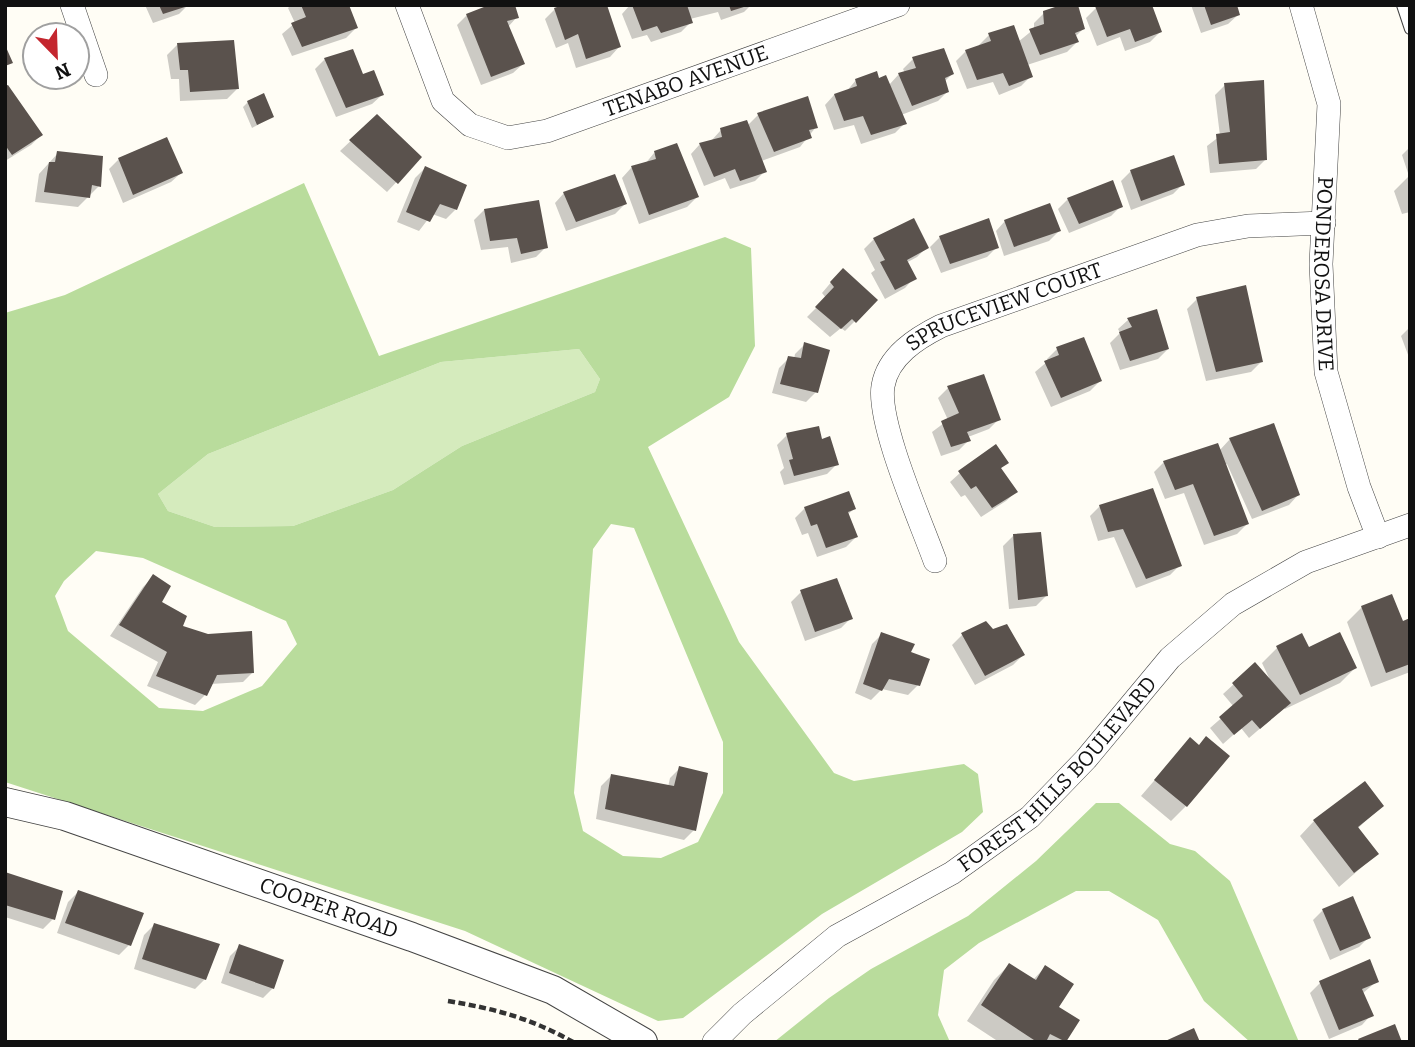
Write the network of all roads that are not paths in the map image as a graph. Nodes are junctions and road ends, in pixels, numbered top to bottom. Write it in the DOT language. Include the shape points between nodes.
graph roads {
  1 [pos="72,5"];
  2 [pos="407,5"];
  3 [pos="898,5"];
  4 [pos="1300,5"];
  5 [pos="1402,5"];
  6 [pos="1410,29"];
  7 [pos="96,75"];
  8 [pos="1324,223"];
  9 [pos="1410,525"];
  10 [pos="1378,537"];
  11 [pos="935,561"];
  12 [pos="5,802"];
  13 [pos="643,1042"];
  14 [pos="714,1042"];
  1 -- 7 [label="street"];
  2 -- 3 [label="street, TENABO AVENUE" via="443,101 470,125 508,138 547,131"];
  4 -- 8 [label="street, PONDEROSA DRIVE" via="1329,104"];
  5 -- 6 [label="lane"];
  8 -- 10 [label="street, PONDEROSA DRIVE" via="1321,264 1326,372"];
  8 -- 11 [label="street, SPRUCEVIEW COURT" via="1248,226 1197,235 941,326 914,340 893,364 883,385 884,406 894,449"];
  9 -- 10 [label="street, FOREST HILLS BOULEVARD"];
  10 -- 14 [label="street, FOREST HILLS BOULEVARD" via="1306,562 1233,604 1170,657 1086,759 1030,817 952,873 837,936"];
  12 -- 13 [label="street, COOPER ROAD" via="65,816 553,990"];
}
